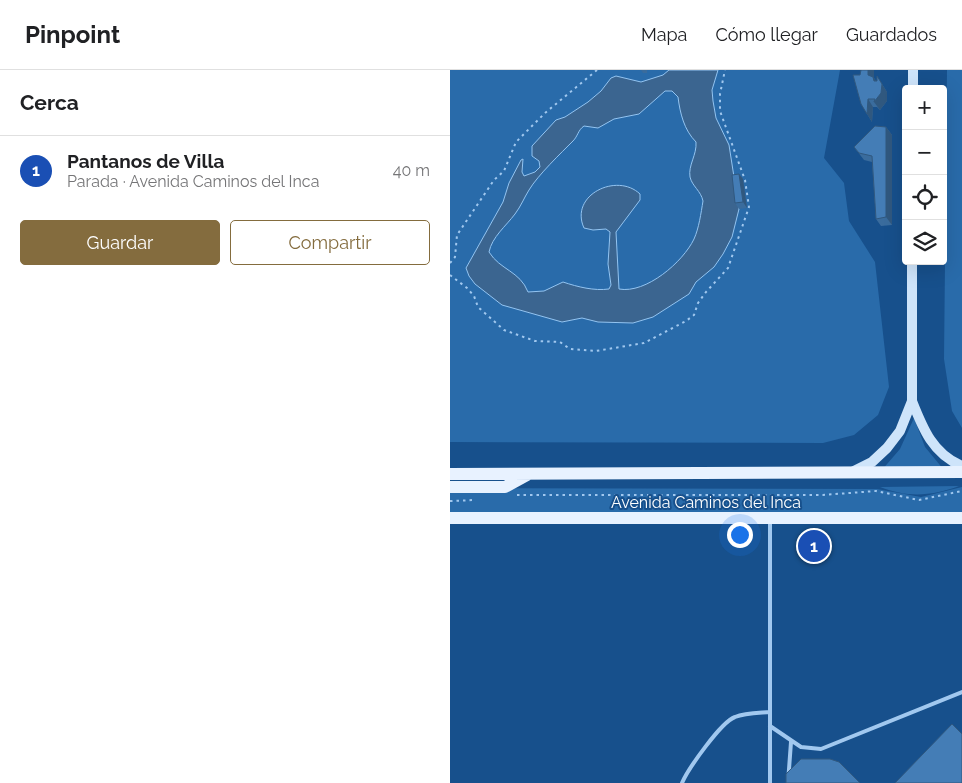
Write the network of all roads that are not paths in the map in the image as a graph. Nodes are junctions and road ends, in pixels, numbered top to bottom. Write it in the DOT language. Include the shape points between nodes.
graph roads {
  1 [pos="913,70"];
  2 [pos="913,85"];
  3 [pos="912,265"];
  4 [pos="912,402"];
  5 [pos="962,466"];
  6 [pos="962,472"];
  7 [pos="851,473"];
  8 [pos="450,474"];
  9 [pos="529,474"];
  10 [pos="450,488"];
  11 [pos="450,518"];
  12 [pos="770,518"];
  13 [pos="962,518"];
  14 [pos="962,692"];
  15 [pos="770,712"];
  16 [pos="770,726"];
  17 [pos="791,742"];
  18 [pos="682,783"];
  19 [pos="770,783"];
  20 [pos="788,783"];
  1 -- 2 [label="street"];
  3 -- 4 [label="street"];
  4 -- 5 [label="street" via="933,446"];
  4 -- 7 [label="street" via="900,432 887,448 872,462"];
  6 -- 7 [label="main road"];
  7 -- 9 [label="main road"];
  8 -- 9 [label="main road"];
  9 -- 10 [label="main road" via="505,486"];
  11 -- 12 [label="main road, Avenida Caminos del Inca"];
  12 -- 13 [label="main road, Avenida Caminos del Inca"];
  12 -- 15 [label="lane"];
  14 -- 17 [label="lane" via="822,749 800,747"];
  15 -- 16 [label="lane"];
  15 -- 18 [label="lane" via="734,717 687,770"];
  16 -- 17 [label="lane"];
  16 -- 19 [label="lane"];
  17 -- 20 [label="lane"];
}
